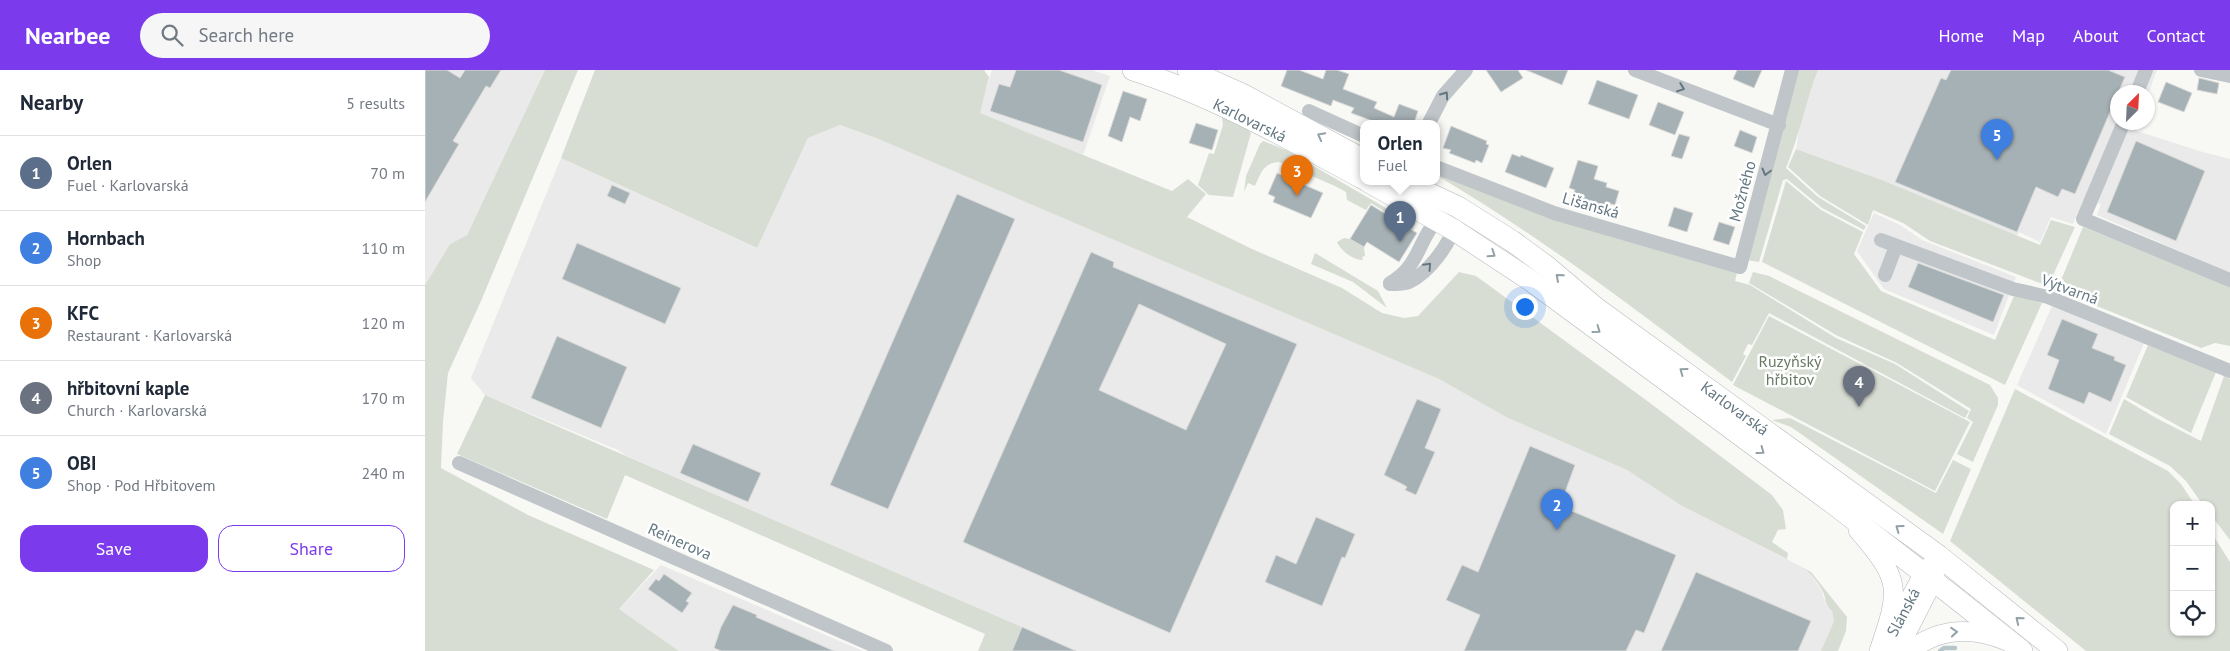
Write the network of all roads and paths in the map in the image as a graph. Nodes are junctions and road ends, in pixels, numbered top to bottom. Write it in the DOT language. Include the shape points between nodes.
graph roads {
  1 [pos="1133,70"];
  2 [pos="1466,70"];
  3 [pos="1635,70"];
  4 [pos="1792,70"];
  5 [pos="2147,70"];
  6 [pos="2201,70"];
  7 [pos="1197,75"];
  8 [pos="2230,76"];
  9 [pos="2140,85"];
  10 [pos="1309,111"];
  11 [pos="1431,120"];
  12 [pos="1779,125"];
  13 [pos="2121,130"];
  14 [pos="1360,134"];
  15 [pos="1360,158"];
  16 [pos="1440,169"];
  17 [pos="1360,177"];
  18 [pos="1374,185"];
  19 [pos="1412,185"];
  20 [pos="1458,207"];
  21 [pos="1446,225"];
  22 [pos="1881,240"];
  23 [pos="1896,246"];
  24 [pos="1740,267"];
  25 [pos="1885,275"];
  26 [pos="2230,280"];
  27 [pos="2230,371"];
  28 [pos="459,463"];
  29 [pos="1839,508"];
  30 [pos="1939,556"];
  31 [pos="1929,577"];
  32 [pos="2017,647"];
  33 [pos="886,651"];
  34 [pos="1880,651"];
  35 [pos="1897,651"];
  36 [pos="1910,651"];
  37 [pos="2057,651"];
  1 -- 7 [label="main road, Karlovarská"];
  11 -- 2 [label="street, one-way" via="1443,96"];
  3 -- 12 [label="street, one-way"];
  4 -- 12 [label="street, Možného"];
  5 -- 9 [label="street"];
  6 -- 8 [label="street"];
  15 -- 7 [label="main road, Karlovarská, one-way" via="1242,94"];
  7 -- 17 [label="main road, Karlovarská" via="1243,115"];
  10 -- 14 [label="street"];
  12 -- 24 [label="street, Možného, one-way"];
  13 -- 26 [label="street" via="2083,219"];
  16 -- 24 [label="street, Lišanská" via="1554,213"];
  18 -- 21 [label="main road, Karlovarská"];
  19 -- 20 [label="main road, Karlovarská"];
  20 -- 21 [label="street"];
  21 -- 20 [label="street, one-way"];
  30 -- 20 [label="main road, Karlovarská, one-way" via="1596,308 1545,265"];
  21 -- 29 [label="main road, Karlovarská, one-way" via="1529,280"];
  22 -- 23 [label="street, Výtvarná"];
  23 -- 25 [label="street"];
  23 -- 27 [label="street, Výtvarná" via="2013,289 2048,297"];
  28 -- 33 [label="street, Reinerova"];
  29 -- 31 [label="main road, Karlovarská"];
  29 -- 34 [label="main road" via="1881,556 1892,578 1894,601"];
  30 -- 31 [label="main road"];
  37 -- 30 [label="main road, Karlovarská, one-way"];
  31 -- 32 [label="main road, Karlovarská"];
  31 -- 34 [label="main road, Slánská"];
  31 -- 35 [label="main road, Slánská"];
  36 -- 32 [label="main road, one-way" via="1927,639 1954,631 1979,633"];
}
